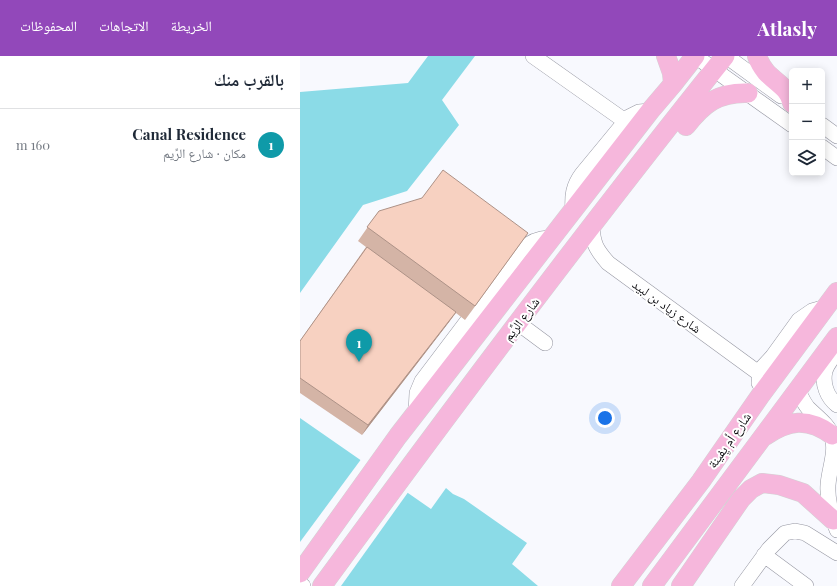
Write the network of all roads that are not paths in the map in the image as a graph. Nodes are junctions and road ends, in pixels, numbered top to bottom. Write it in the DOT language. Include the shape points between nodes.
graph roads {
  1 [pos="533,56"];
  2 [pos="666,56"];
  3 [pos="695,56"];
  4 [pos="757,56"];
  5 [pos="722,61"];
  6 [pos="673,84"];
  7 [pos="748,93"];
  8 [pos="789,94"];
  9 [pos="789,102"];
  10 [pos="650,111"];
  11 [pos="625,121"];
  12 [pos="789,123"];
  13 [pos="825,128"];
  14 [pos="837,136"];
  15 [pos="657,142"];
  16 [pos="825,149"];
  17 [pos="837,158"];
  18 [pos="573,210"];
  19 [pos="592,226"];
  20 [pos="832,300"];
  21 [pos="518,323"];
  22 [pos="837,337"];
  23 [pos="545,343"];
  24 [pos="837,352"];
  25 [pos="760,374"];
  26 [pos="798,390"];
  27 [pos="760,396"];
  28 [pos="837,405"];
  29 [pos="832,435"];
  30 [pos="760,439"];
  31 [pos="837,501"];
  32 [pos="835,525"];
  33 [pos="837,553"];
  34 [pos="764,555"];
  35 [pos="300,573"];
  36 [pos="300,584"];
  37 [pos="303,586"];
  38 [pos="322,586"];
  39 [pos="621,586"];
  40 [pos="652,586"];
  41 [pos="681,586"];
  42 [pos="742,586"];
  43 [pos="806,586"];
  1 -- 11 [label="street"];
  2 -- 6 [label="main road"];
  3 -- 5 [label="street"];
  3 -- 6 [label="main road, شارع الرِّيم"];
  4 -- 8 [label="main road" via="767,73"];
  5 -- 7 [label="street"];
  5 -- 9 [label="street"];
  5 -- 15 [label="main road, شارع الرِّيم"];
  6 -- 10 [label="main road, شارع الرِّيم"];
  7 -- 12 [label="street"];
  7 -- 15 [label="main road" via="730,94 707,104 696,112 678,135"];
  10 -- 11 [label="street" via="634,114"];
  10 -- 18 [label="main road, شارع الرِّيم"];
  11 -- 18 [label="street" via="578,178 573,193"];
  13 -- 14 [label="street"];
  15 -- 19 [label="main road, شارع الرِّيم"];
  16 -- 17 [label="street"];
  18 -- 35 [label="main road, شارع الرِّيم" via="398,436"];
  19 -- 21 [label="main road, شارع الرِّيم"];
  19 -- 25 [label="street, شارع زياد بن لبيد" via="595,245 608,263"];
  20 -- 25 [label="street" via="799,320"];
  20 -- 26 [label="main road" via="802,358 798,369"];
  20 -- 27 [label="main road, شارع أم يِفينة"];
  21 -- 23 [label="street"];
  21 -- 38 [label="main road, شارع الرِّيم" via="420,451"];
  22 -- 26 [label="main road, شارع أم يِفينة"];
  24 -- 28 [label="street" via="826,370 825,388 830,400"];
  25 -- 27 [label="street"];
  26 -- 29 [label="street" via="803,401"];
  26 -- 30 [label="main road, شارع أم يِفينة"];
  27 -- 39 [label="main road, شارع أم يِفينة" via="701,481"];
  29 -- 30 [label="main road" via="814,424 794,422 776,428"];
  29 -- 32 [label="street" via="834,444 828,494"];
  30 -- 40 [label="main road, شارع أم يِفينة"];
  31 -- 32 [label="street"];
  32 -- 41 [label="main road" via="803,493 779,485 762,483 741,499"];
  33 -- 34 [label="street" via="805,533 795,530 785,532"];
  34 -- 42 [label="street"];
  34 -- 43 [label="street"];
  36 -- 37 [label="street"];
}
